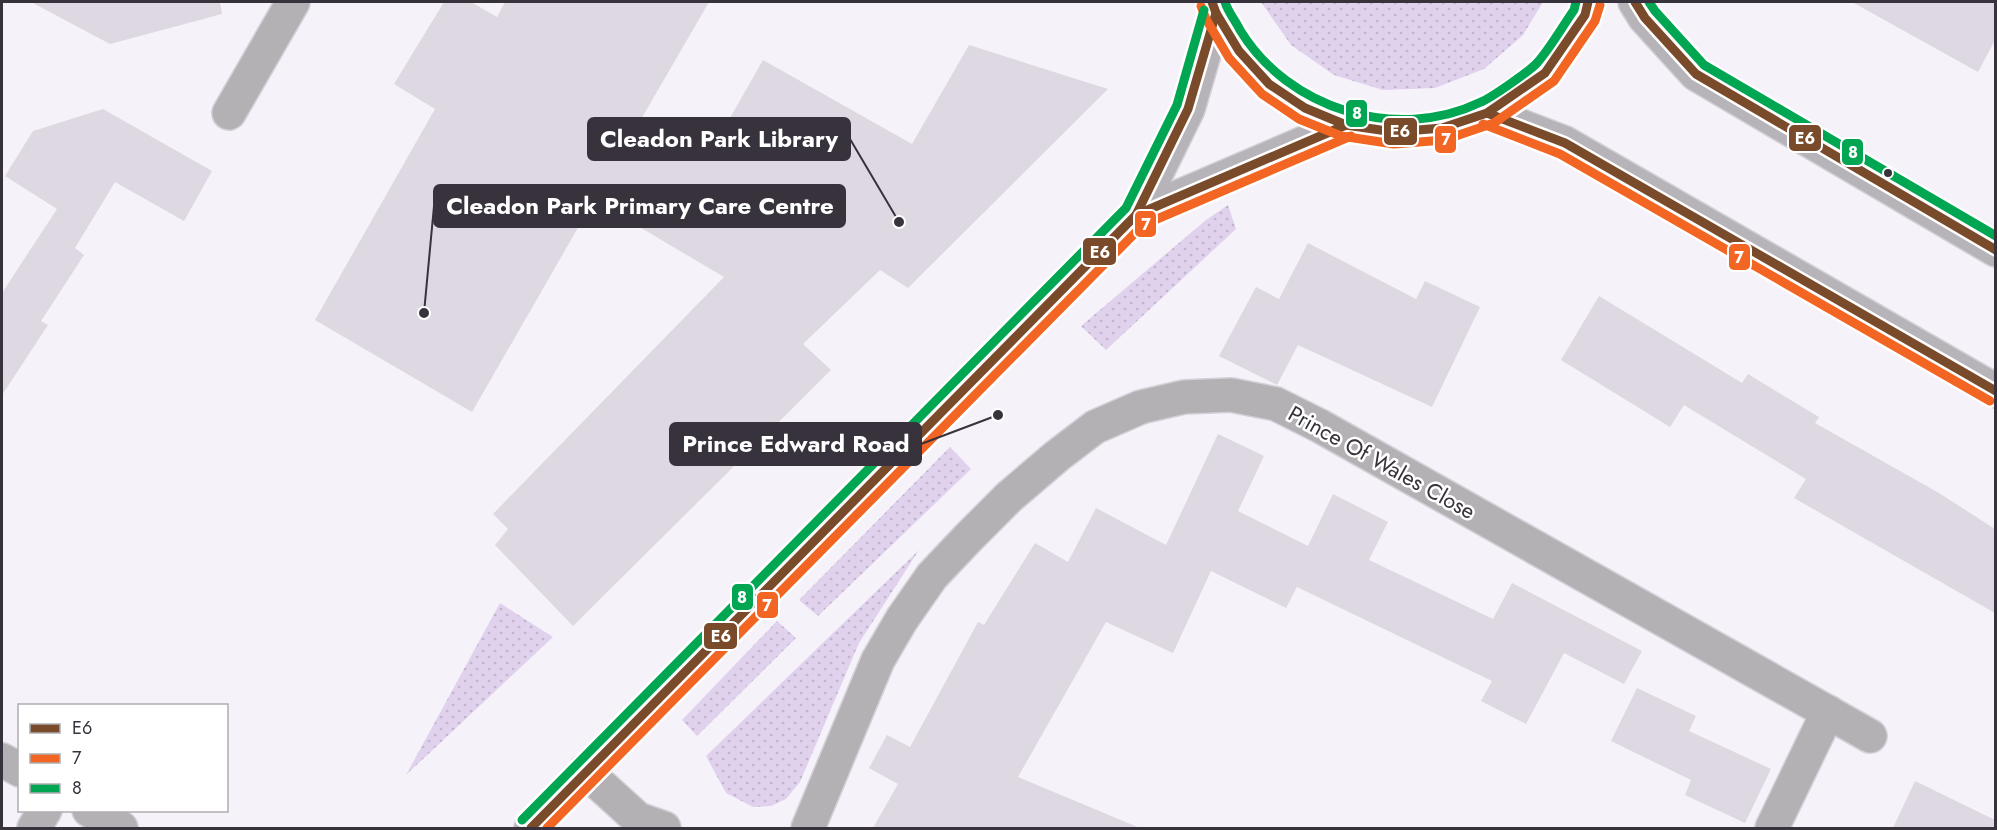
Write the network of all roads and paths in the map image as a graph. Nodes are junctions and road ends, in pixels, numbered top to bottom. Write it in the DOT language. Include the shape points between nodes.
graph roads {
  1 [pos="293,2"];
  2 [pos="1588,2"];
  3 [pos="1635,2"];
  4 [pos="1214,7"];
  5 [pos="229,113"];
  6 [pos="1487,113"];
  7 [pos="1346,125"];
  8 [pos="1136,215"];
  9 [pos="1995,250"];
  10 [pos="1995,391"];
  11 [pos="1828,712"];
  12 [pos="1870,736"];
  13 [pos="2,760"];
  14 [pos="18,769"];
  15 [pos="585,771"];
  16 [pos="44,812"];
  17 [pos="93,812"];
  18 [pos="644,825"];
  19 [pos="34,828"];
  20 [pos="121,828"];
  21 [pos="531,828"];
  22 [pos="808,828"];
  23 [pos="1772,828"];
  1 -- 5 [label="street"];
  2 -- 6 [label="highway" via="1585,15 1545,73"];
  3 -- 9 [label="main road" via="1696,74"];
  4 -- 7 [label="highway" via="1239,51 1269,84 1305,108"];
  4 -- 8 [label="main road" via="1188,109"];
  6 -- 7 [label="highway" via="1442,128 1394,132"];
  6 -- 10 [label="main road" via="1565,143"];
  7 -- 8 [label="main road"];
  8 -- 15 [label="main road"];
  11 -- 12 [label="street, Prince Of Wales Close"];
  11 -- 22 [label="street, Prince Of Wales Close" via="1293,412 1276,404 1231,395 1184,397 1141,407 1095,427 1010,497 932,576 878,660"];
  11 -- 23 [label="street"];
  13 -- 14 [label="street"];
  15 -- 18 [label="street"];
  15 -- 21 [label="main road"];
  16 -- 19 [label="street"];
  17 -- 20 [label="street"];
}
